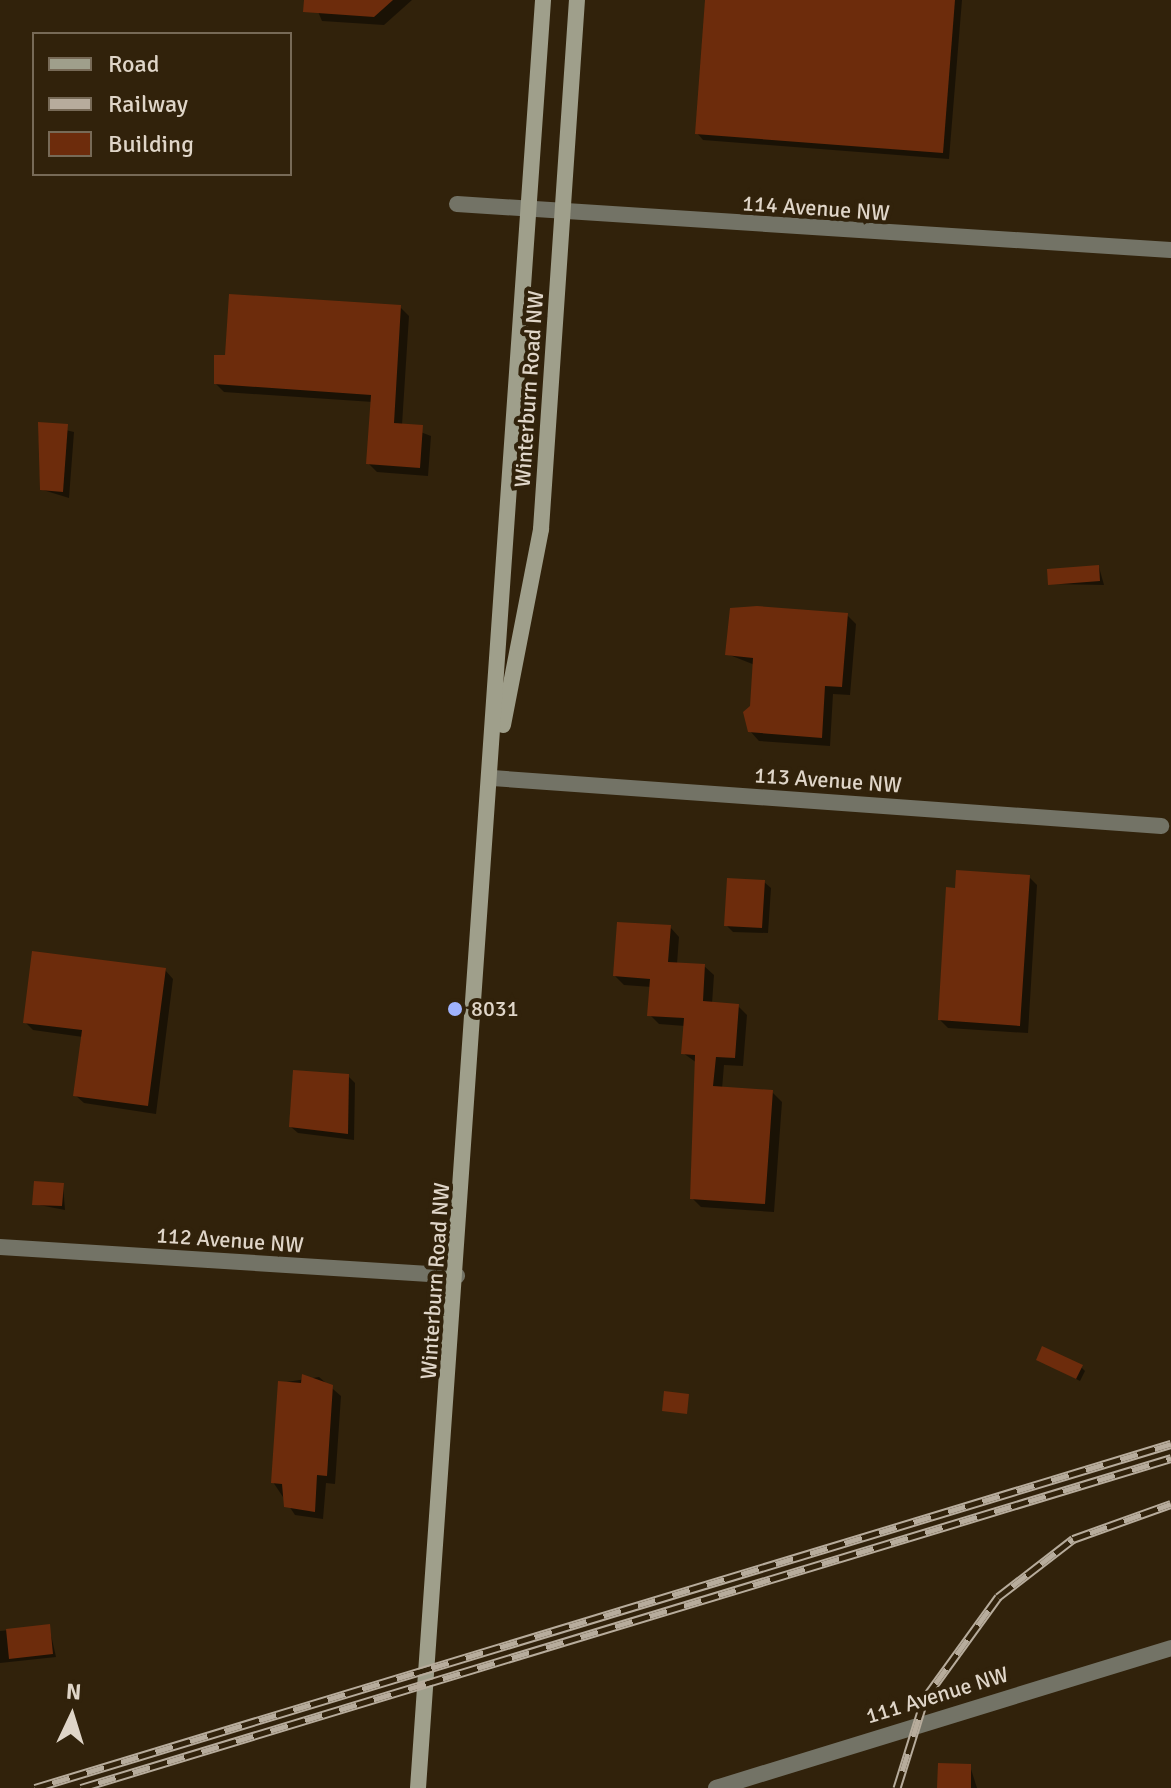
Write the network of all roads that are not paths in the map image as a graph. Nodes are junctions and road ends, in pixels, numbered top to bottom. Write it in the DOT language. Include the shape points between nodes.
graph roads {
  1 [pos="543,0"];
  2 [pos="577,0"];
  3 [pos="457,204"];
  4 [pos="530,208"];
  5 [pos="564,212"];
  6 [pos="1171,250"];
  7 [pos="492,778"];
  8 [pos="1161,826"];
  9 [pos="0,1247"];
  10 [pos="457,1276"];
  11 [pos="1171,1648"];
  12 [pos="418,1788"];
  13 [pos="716,1788"];
  1 -- 4 [label="main road, Winterburn Road NW"];
  2 -- 5 [label="main road, Winterburn Road NW"];
  3 -- 4 [label="street, 114 Avenue NW"];
  4 -- 5 [label="street, 114 Avenue NW"];
  4 -- 7 [label="main road, Winterburn Road NW"];
  5 -- 6 [label="street, 114 Avenue NW"];
  5 -- 7 [label="main road, Winterburn Road NW" via="541,529"];
  7 -- 8 [label="street, 113 Avenue NW"];
  7 -- 10 [label="main road, Winterburn Road NW"];
  9 -- 10 [label="street, 112 Avenue NW"];
  10 -- 12 [label="main road, Winterburn Road NW"];
  11 -- 13 [label="street, 111 Avenue NW"];
}
